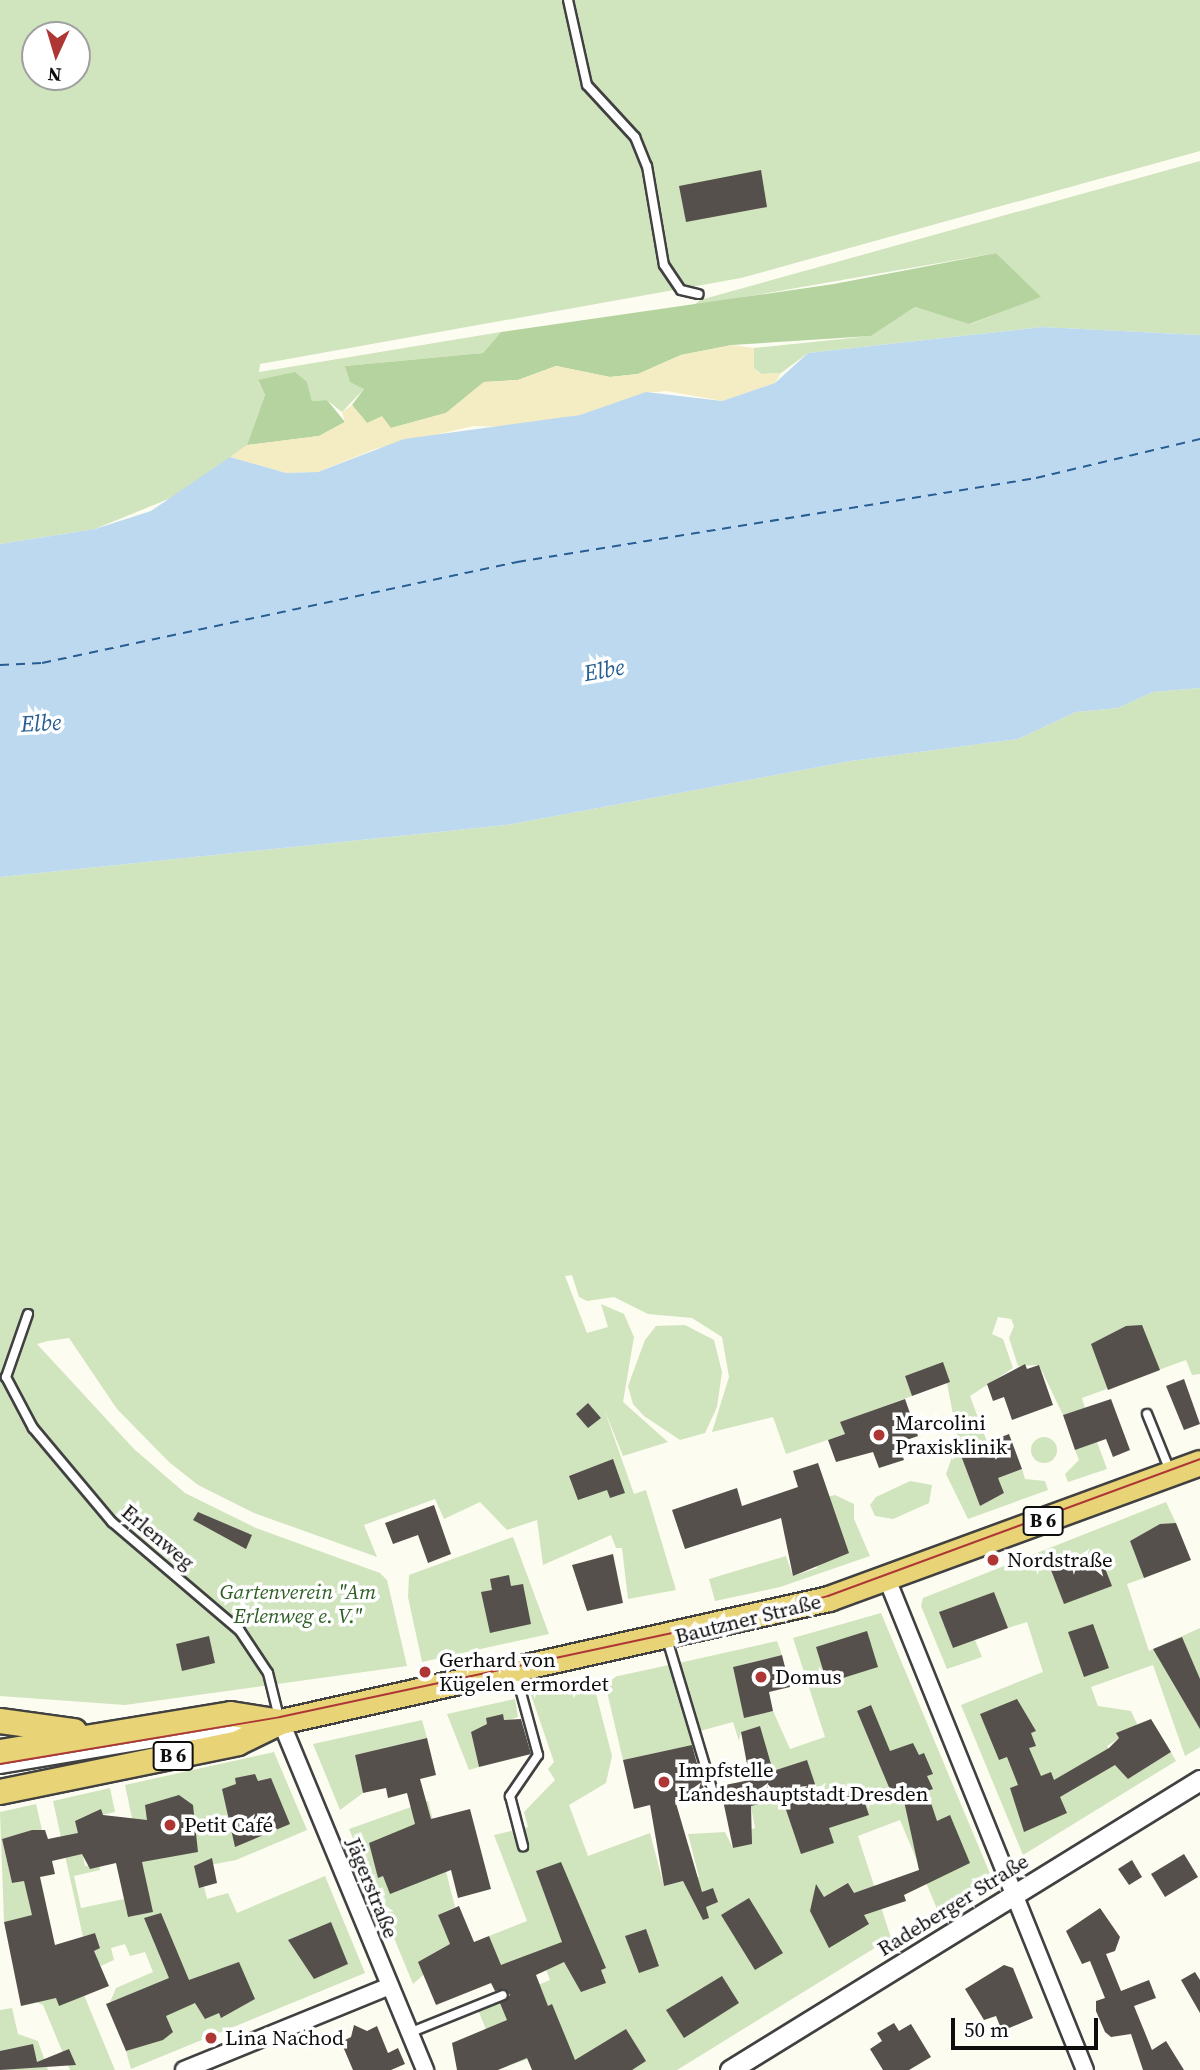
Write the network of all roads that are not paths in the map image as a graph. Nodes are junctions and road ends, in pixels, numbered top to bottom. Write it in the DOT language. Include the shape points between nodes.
graph roads {
  1 [pos="568,0"];
  2 [pos="699,294"];
  3 [pos="28,1314"];
  4 [pos="1147,1414"];
  5 [pos="1200,1463"];
  6 [pos="1171,1474"];
  7 [pos="887,1579"];
  8 [pos="667,1639"];
  9 [pos="515,1671"];
  10 [pos="0,1721"];
  11 [pos="281,1722"];
  12 [pos="99,1734"];
  13 [pos="0,1752"];
  14 [pos="0,1769"];
  15 [pos="1200,1780"];
  16 [pos="712,1788"];
  17 [pos="0,1792"];
  18 [pos="523,1846"];
  19 [pos="1014,1895"];
  20 [pos="390,1986"];
  21 [pos="503,1995"];
  22 [pos="410,2033"];
  23 [pos="184,2070"];
  24 [pos="425,2070"];
  25 [pos="730,2070"];
  26 [pos="1085,2070"];
  1 -- 2 [label="lane" via="587,85 635,138 647,166 664,265 681,290"];
  3 -- 11 [label="lane, Erlenweg" via="6,1377 48,1452 144,1552 207,1599 248,1641 268,1672"];
  4 -- 6 [label="lane"];
  5 -- 6 [label="main road, Bautzner Straße / B 6"];
  6 -- 7 [label="main road, Bautzner Straße / B 6"];
  7 -- 8 [label="main road, Bautzner Straße / B 6" via="758,1619"];
  7 -- 19 [label="street"];
  8 -- 9 [label="main road, Bautzner Straße / B 6"];
  8 -- 16 [label="lane"];
  9 -- 11 [label="main road, Bautzner Straße / B 6"];
  9 -- 18 [label="lane" via="538,1755 510,1796"];
  10 -- 12 [label="main road"];
  11 -- 12 [label="main road, Bautzner Straße / B 6" via="230,1714"];
  11 -- 14 [label="lane"];
  11 -- 17 [label="main road, Bautzner Straße / B 6" via="238,1743"];
  11 -- 20 [label="street, Jägerstraße"];
  12 -- 13 [label="main road, Bautzner Straße / B 6"];
  15 -- 19 [label="street, Radeberger Straße"];
  19 -- 25 [label="street, Radeberger Straße"];
  19 -- 26 [label="street"];
  20 -- 22 [label="street, Jägerstraße"];
  20 -- 23 [label="street"];
  21 -- 22 [label="lane"];
  22 -- 24 [label="street, Jägerstraße"];
}
